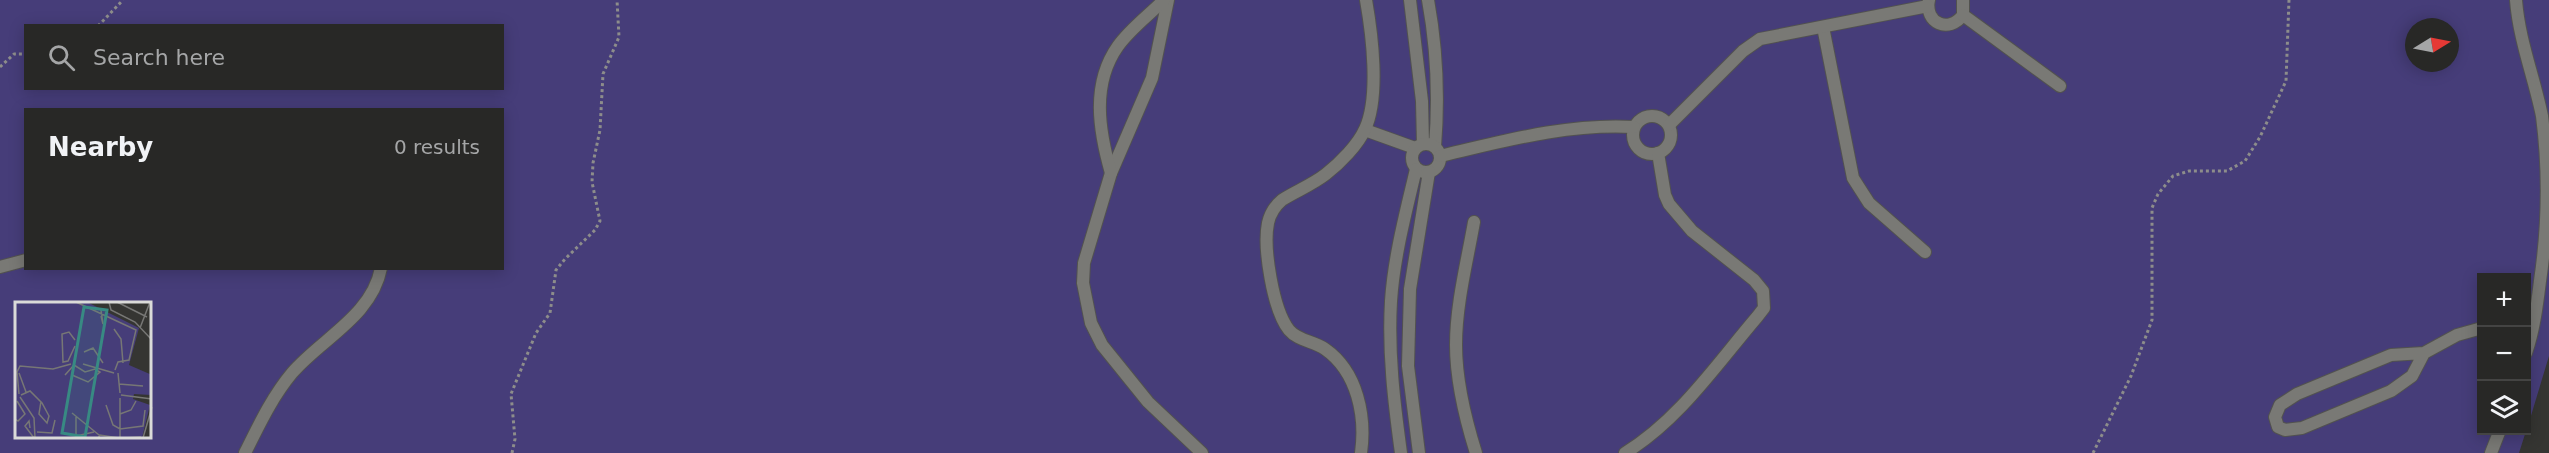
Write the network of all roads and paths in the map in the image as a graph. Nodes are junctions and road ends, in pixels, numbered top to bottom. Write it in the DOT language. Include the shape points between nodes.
graph roads {
  1 [pos="123,0"];
  2 [pos="617,0"];
  3 [pos="1166,0"];
  4 [pos="1366,0"];
  5 [pos="1410,0"];
  6 [pos="1428,0"];
  7 [pos="1963,0"];
  8 [pos="2289,0"];
  9 [pos="2516,0"];
  10 [pos="1928,3"];
  11 [pos="1963,15"];
  12 [pos="100,24"];
  13 [pos="1823,27"];
  14 [pos="24,54"];
  15 [pos="0,67"];
  16 [pos="2060,86"];
  17 [pos="1669,125"];
  18 [pos="1634,127"];
  19 [pos="1365,130"];
  20 [pos="1428,149"];
  21 [pos="1658,153"];
  22 [pos="1416,169"];
  23 [pos="1429,172"];
  24 [pos="1111,173"];
  25 [pos="1474,222"];
  26 [pos="1925,252"];
  27 [pos="24,261"];
  28 [pos="0,267"];
  29 [pos="380,270"];
  30 [pos="2530,327"];
  31 [pos="2477,329"];
  32 [pos="2424,353"];
  33 [pos="2498,435"];
  34 [pos="245,453"];
  35 [pos="512,453"];
  36 [pos="1202,453"];
  37 [pos="1360,453"];
  38 [pos="1401,453"];
  39 [pos="1419,453"];
  40 [pos="1476,453"];
  41 [pos="1625,453"];
  42 [pos="2093,453"];
  43 [pos="2491,453"];
  1 -- 12 [label="path"];
  2 -- 35 [label="path" via="620,38 603,74 600,130 593,163 592,182 600,221 556,270 550,313 537,333 511,394 515,439"];
  3 -- 24 [label="street" via="1152,78"];
  3 -- 24 [label="street" via="1119,45 1101,83 1101,125"];
  4 -- 19 [label="street" via="1373,75"];
  5 -- 20 [label="street"];
  6 -- 20 [label="street" via="1438,104"];
  7 -- 11 [label="street"];
  8 -- 42 [label="path" via="2286,81 2245,161 2227,171 2189,171 2173,176 2155,201 2152,320 2131,376"];
  9 -- 30 [label="street" via="2542,115 2548,165 2548,201"];
  10 -- 11 [label="street" via="1931,18 1944,26 1952,25"];
  10 -- 13 [label="street"];
  11 -- 16 [label="street"];
  13 -- 17 [label="street" via="1755,42"];
  13 -- 26 [label="street" via="1852,178 1869,203"];
  14 -- 15 [label="path" via="14,54"];
  17 -- 18 [label="street" via="1654,116 1642,118"];
  17 -- 21 [label="street" via="1670,142"];
  18 -- 20 [label="street" via="1562,130"];
  18 -- 21 [label="street" via="1633,136 1641,151"];
  19 -- 20 [label="street"];
  19 -- 37 [label="street" via="1326,174 1276,205 1267,234 1276,303 1284,322 1294,336 1318,345 1335,358 1353,387 1363,421"];
  20 -- 22 [label="street" via="1412,161"];
  20 -- 23 [label="street" via="1438,166"];
  21 -- 41 [label="street" via="1669,204 1692,231 1754,280 1763,291 1765,303 1677,411"];
  22 -- 23 [label="street"];
  22 -- 38 [label="street" via="1391,300 1392,382"];
  23 -- 39 [label="street" via="1410,289 1408,366"];
  24 -- 36 [label="street" via="1084,263 1090,323 1125,375"];
  25 -- 40 [label="street" via="1456,345 1461,396"];
  27 -- 28 [label="street"];
  29 -- 34 [label="street" via="365,304 285,382"];
  31 -- 32 [label="street"];
  32 -- 32 [label="street" via="2391,355 2285,400 2275,417 2278,427 2302,428 2391,391 2412,376"];
  33 -- 43 [label="street"];
}
